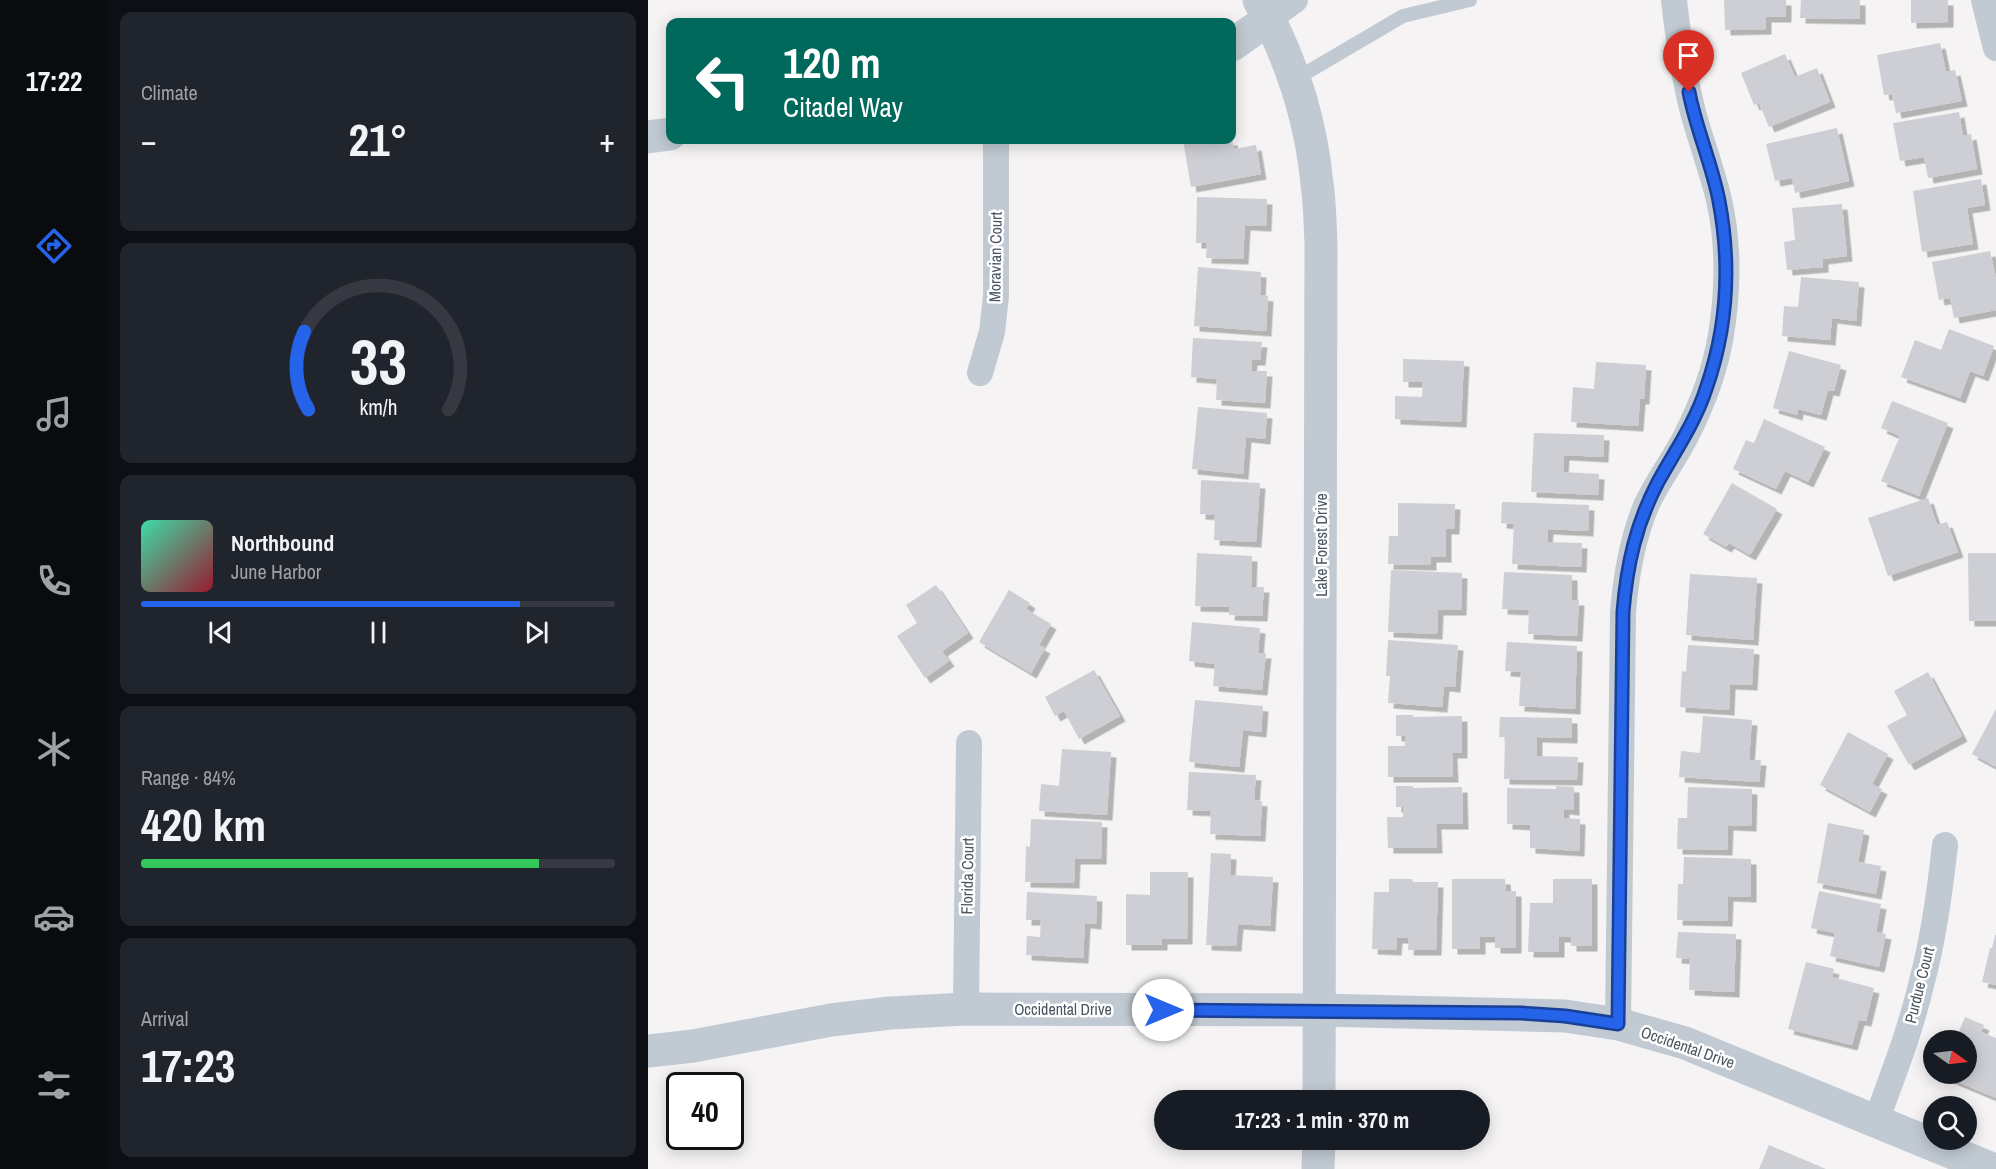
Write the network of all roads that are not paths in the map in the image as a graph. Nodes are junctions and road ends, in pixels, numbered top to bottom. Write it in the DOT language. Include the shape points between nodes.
graph roads {
  1 [pos="1295,0"];
  2 [pos="1470,0"];
  3 [pos="1674,0"];
  4 [pos="1984,0"];
  5 [pos="1264,9"];
  6 [pos="1236,40"];
  7 [pos="1996,48"];
  8 [pos="1294,80"];
  9 [pos="666,135"];
  10 [pos="648,137"];
  11 [pos="996,144"];
  12 [pos="981,373"];
  13 [pos="969,743"];
  14 [pos="1945,845"];
  15 [pos="966,1009"];
  16 [pos="1320,1010"];
  17 [pos="1618,1024"];
  18 [pos="648,1051"];
  19 [pos="1319,1090"];
  20 [pos="1876,1121"];
  21 [pos="1318,1150"];
  22 [pos="1318,1169"];
  23 [pos="1992,1169"];
  1 -- 5 [label="street"];
  2 -- 8 [label="lane" via="1403,16"];
  3 -- 17 [label="street" via="1693,111 1719,201 1726,248 1726,284 1721,337 1706,390 1646,506 1626,574"];
  4 -- 7 [label="street"];
  5 -- 6 [label="street"];
  5 -- 8 [label="street, Lake Forest Drive"];
  8 -- 16 [label="street, Lake Forest Drive" via="1307,124 1317,183 1321,244"];
  9 -- 10 [label="street"];
  11 -- 12 [label="street, Moravian Court" via="996,296"];
  13 -- 15 [label="street, Florida Court"];
  14 -- 20 [label="street, Purdue Court" via="1922,981 1900,1058"];
  15 -- 16 [label="street, Occidental Drive"];
  15 -- 18 [label="street, Occidental Drive" via="831,1020"];
  16 -- 17 [label="street, Occidental Drive" via="1521,1013"];
  16 -- 19 [label="street, Lake Forest Drive"];
  17 -- 20 [label="street, Occidental Drive" via="1685,1043"];
  20 -- 23 [label="street, Occidental Drive"];
  21 -- 22 [label="street"];
}
